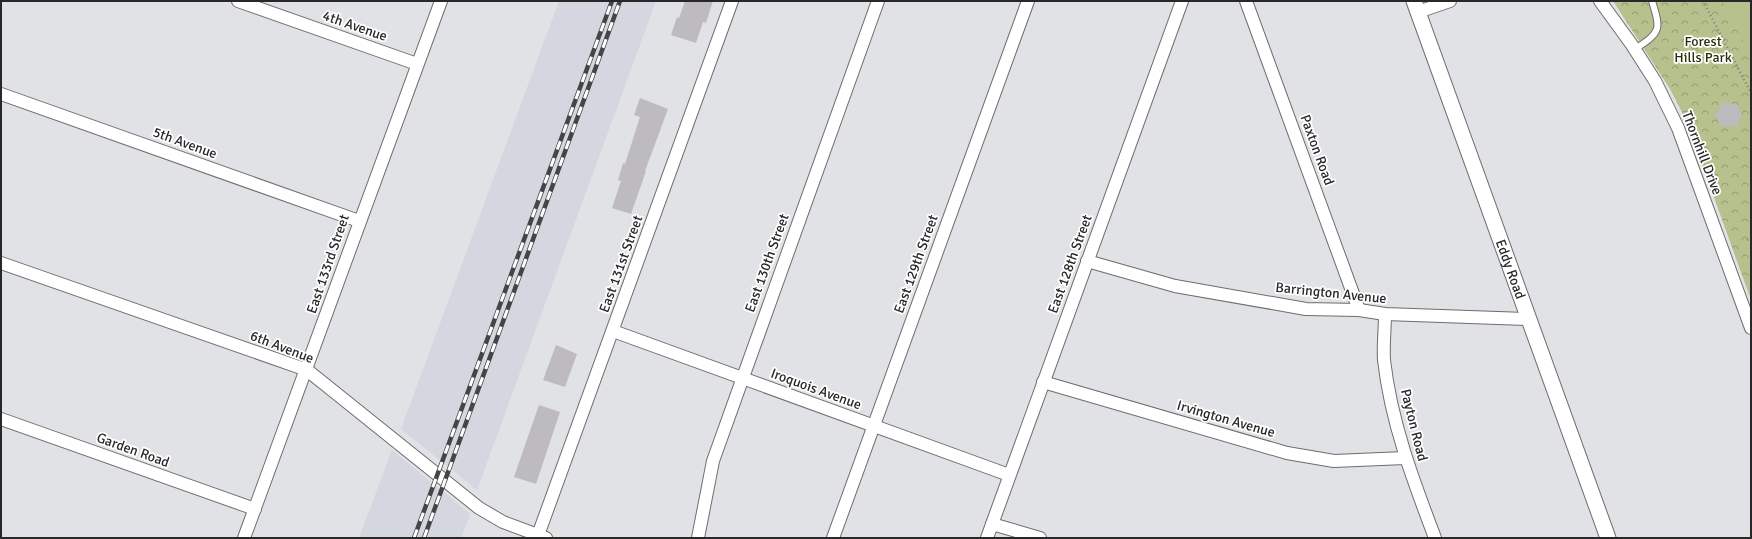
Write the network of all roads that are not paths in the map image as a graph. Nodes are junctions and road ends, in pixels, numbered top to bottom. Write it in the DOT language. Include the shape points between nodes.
graph roads {
  1 [pos="238,1"];
  2 [pos="441,1"];
  3 [pos="732,1"];
  4 [pos="878,1"];
  5 [pos="1028,1"];
  6 [pos="1182,1"];
  7 [pos="1246,1"];
  8 [pos="1450,1"];
  9 [pos="1600,1"];
  10 [pos="1652,1"];
  11 [pos="1416,7"];
  12 [pos="1635,49"];
  13 [pos="417,64"];
  14 [pos="1,94"];
  15 [pos="359,221"];
  16 [pos="1087,261"];
  17 [pos="1,263"];
  18 [pos="1359,310"];
  19 [pos="1385,314"];
  20 [pos="1528,319"];
  21 [pos="1751,328"];
  22 [pos="613,331"];
  23 [pos="307,370"];
  24 [pos="742,378"];
  25 [pos="1043,382"];
  26 [pos="1,419"];
  27 [pos="874,426"];
  28 [pos="1405,458"];
  29 [pos="1009,475"];
  30 [pos="255,509"];
  31 [pos="992,524"];
  32 [pos="541,537"];
  33 [pos="244,538"];
  34 [pos="698,538"];
  35 [pos="833,538"];
  36 [pos="987,538"];
  37 [pos="1040,538"];
  38 [pos="1435,538"];
  39 [pos="1608,538"];
  1 -- 13 [label="street, 4th Avenue"];
  2 -- 13 [label="street, East 133rd Street"];
  3 -- 22 [label="street, East 131st Street"];
  4 -- 24 [label="street, East 130th Street"];
  5 -- 27 [label="street, East 129th Street"];
  6 -- 16 [label="street, East 128th Street"];
  7 -- 18 [label="street, Paxton Road"];
  8 -- 11 [label="street"];
  9 -- 12 [label="street, Thornhill Drive"];
  10 -- 12 [label="lane" via="1658,29 1653,37"];
  11 -- 20 [label="street, Eddy Road"];
  12 -- 21 [label="street, Thornhill Drive" via="1655,81 1678,128"];
  13 -- 15 [label="street, East 133rd Street"];
  14 -- 15 [label="street, 5th Avenue"];
  15 -- 23 [label="street, East 133rd Street"];
  16 -- 18 [label="street, Barrington Avenue" via="1175,286 1306,309"];
  16 -- 25 [label="street, East 128th Street"];
  17 -- 23 [label="street, 6th Avenue"];
  18 -- 19 [label="street, Barrington Avenue"];
  19 -- 20 [label="street, Barrington Avenue"];
  19 -- 28 [label="street, Payton Road" via="1384,359 1391,404"];
  20 -- 39 [label="street, Eddy Road"];
  22 -- 24 [label="street, Iroquois Avenue"];
  22 -- 32 [label="street, East 131st Street"];
  23 -- 30 [label="street, East 133rd Street"];
  23 -- 32 [label="street, 6th Avenue" via="479,508 503,522"];
  24 -- 27 [label="street, Iroquois Avenue"];
  24 -- 34 [label="street, East 130th Street" via="713,461"];
  25 -- 28 [label="street, Irvington Avenue" via="1287,453 1334,461"];
  25 -- 29 [label="street, East 128th Street"];
  26 -- 30 [label="street, Garden Road"];
  27 -- 29 [label="street, Iroquois Avenue"];
  27 -- 35 [label="street, East 129th Street"];
  28 -- 38 [label="street, Payton Road"];
  29 -- 31 [label="street, East 128th Street"];
  30 -- 33 [label="street, East 133rd Street"];
  31 -- 36 [label="street, East 128th Street"];
  31 -- 37 [label="street"];
}
